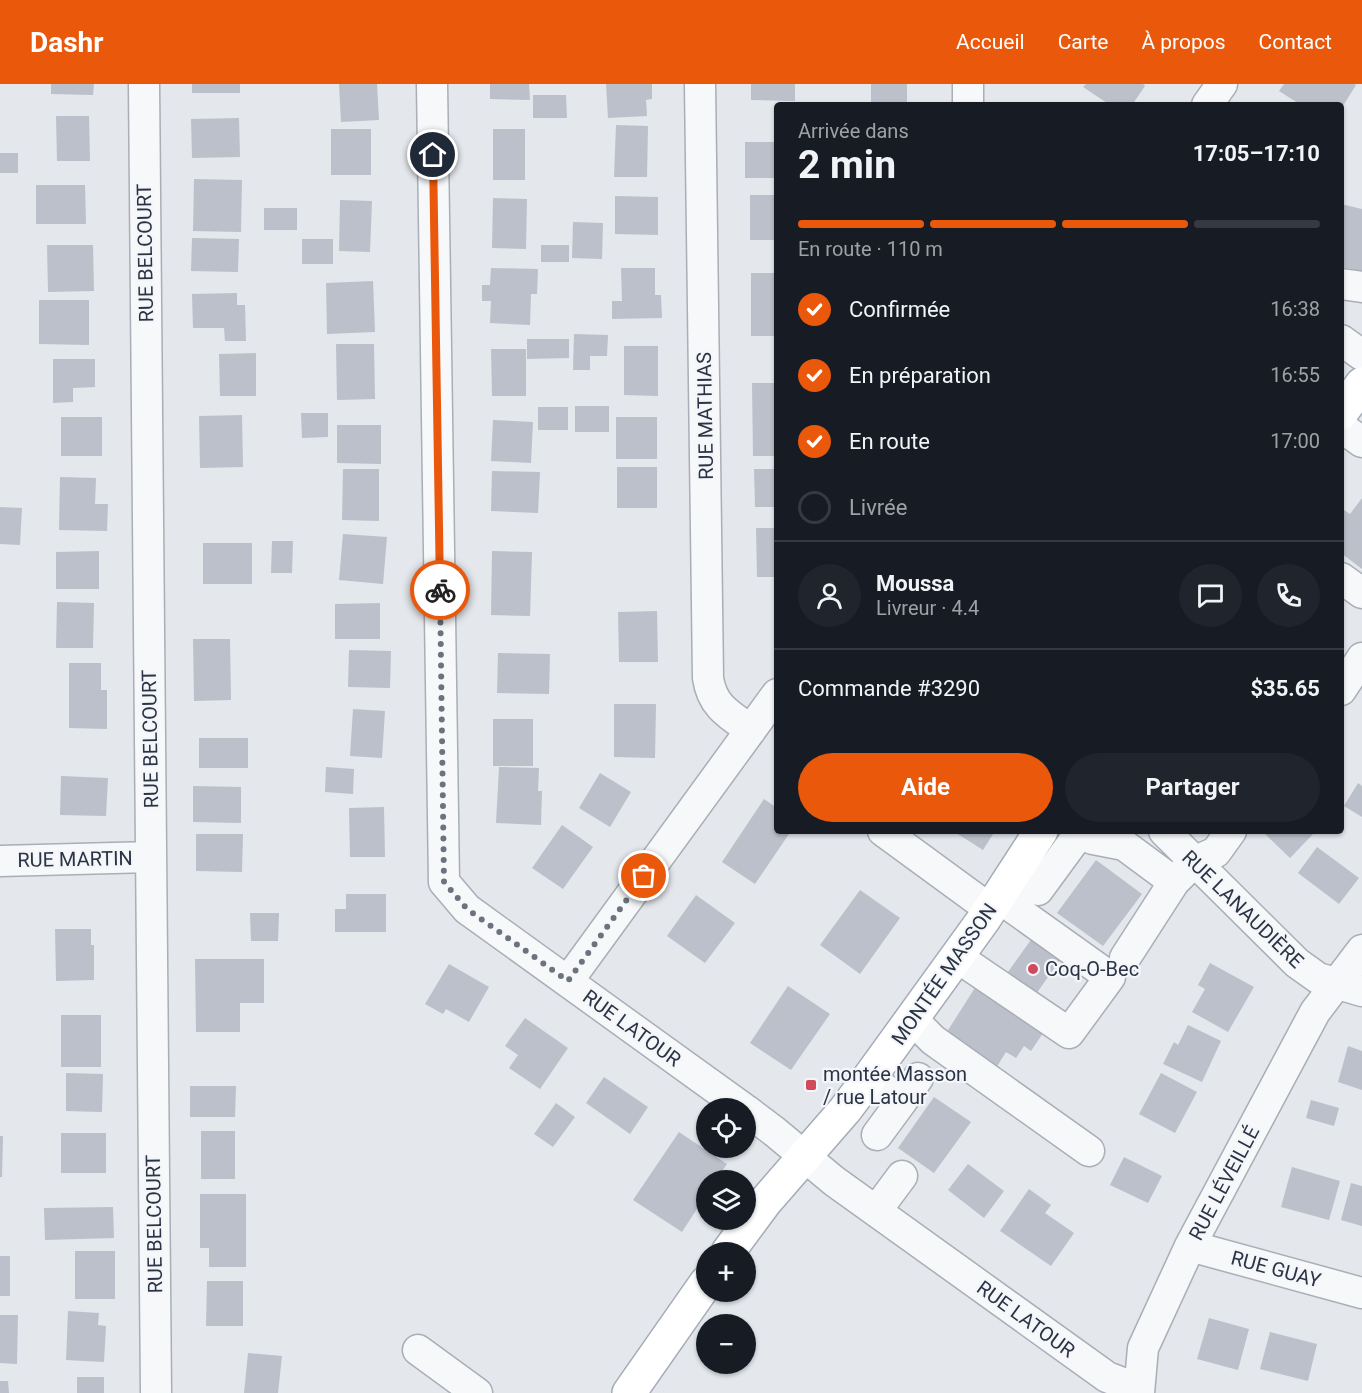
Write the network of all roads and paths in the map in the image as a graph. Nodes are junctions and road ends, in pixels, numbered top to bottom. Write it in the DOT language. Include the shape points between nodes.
graph roads {
  1 [pos="144,84"];
  2 [pos="432,84"];
  3 [pos="700,84"];
  4 [pos="968,84"];
  5 [pos="1222,84"];
  6 [pos="968,102"];
  7 [pos="1209,102"];
  8 [pos="1344,284"];
  9 [pos="1362,287"];
  10 [pos="1362,384"];
  11 [pos="1344,409"];
  12 [pos="1344,429"];
  13 [pos="1362,442"];
  14 [pos="1344,580"];
  15 [pos="1362,593"];
  16 [pos="1362,658"];
  17 [pos="1344,685"];
  18 [pos="774,698"];
  19 [pos="751,730"];
  20 [pos="889,834"];
  21 [pos="1039,834"];
  22 [pos="1076,834"];
  23 [pos="1080,834"];
  24 [pos="1165,834"];
  25 [pos="1229,834"];
  26 [pos="1131,838"];
  27 [pos="151,857"];
  28 [pos="0,861"];
  29 [pos="1184,872"];
  30 [pos="1001,894"];
  31 [pos="1362,950"];
  32 [pos="957,957"];
  33 [pos="1125,958"];
  34 [pos="568,981"];
  35 [pos="1349,987"];
  36 [pos="912,1019"];
  37 [pos="869,1078"];
  38 [pos="729,1098"];
  39 [pos="756,1118"];
  40 [pos="876,1135"];
  41 [pos="1089,1150"];
  42 [pos="805,1157"];
  43 [pos="902,1176"];
  44 [pos="876,1211"];
  45 [pos="735,1242"];
  46 [pos="1190,1246"];
  47 [pos="1362,1293"];
  48 [pos="696,1297"];
  49 [pos="418,1350"];
  50 [pos="1139,1390"];
  51 [pos="156,1393"];
  52 [pos="477,1393"];
  53 [pos="629,1393"];
  1 -- 27 [label="street, RUE BELCOURT"];
  2 -- 34 [label="street, RUE LATOUR" via="444,882 467,909"];
  3 -- 19 [label="street, RUE MATHIAS" via="708,678 721,707"];
  4 -- 6 [label="street"];
  5 -- 7 [label="street"];
  8 -- 9 [label="street"];
  10 -- 11 [label="main road"];
  12 -- 13 [label="street"];
  14 -- 15 [label="street"];
  16 -- 17 [label="street"];
  18 -- 19 [label="street"];
  19 -- 34 [label="street"];
  20 -- 30 [label="street"];
  21 -- 30 [label="main road, MONTÉE MASSON"];
  22 -- 30 [label="street" via="1038,890"];
  23 -- 26 [label="street" via="1093,839"];
  24 -- 29 [label="street, RUE LANAUDIÈRE"];
  25 -- 29 [label="street" via="1216,852"];
  26 -- 29 [label="street"];
  27 -- 28 [label="street, RUE MARTIN"];
  27 -- 51 [label="street, RUE BELCOURT"];
  29 -- 33 [label="street"];
  29 -- 35 [label="street, RUE LANAUDIÈRE" via="1318,978"];
  30 -- 32 [label="main road, MONTÉE MASSON"];
  30 -- 32 [label="street" via="1110,977 1069,1033"];
  31 -- 35 [label="street, RUE LÉVEILLÉ"];
  32 -- 36 [label="main road, MONTÉE MASSON"];
  34 -- 38 [label="street, RUE LATOUR"];
  35 -- 46 [label="street, RUE LÉVEILLÉ" via="1315,1012"];
  36 -- 37 [label="main road, MONTÉE MASSON"];
  36 -- 41 [label="street" via="933,1040"];
  37 -- 40 [label="street" via="910,1089"];
  37 -- 42 [label="main road, MONTÉE MASSON"];
  39 -- 42 [label="street, RUE LATOUR"];
  42 -- 44 [label="street, RUE LATOUR"];
  42 -- 45 [label="main road, MONTÉE MASSON"];
  43 -- 44 [label="street"];
  44 -- 50 [label="street, RUE LATOUR" via="1107,1377"];
  46 -- 47 [label="street, RUE GUAY"];
  46 -- 50 [label="street, RUE LÉVEILLÉ" via="1143,1348"];
  48 -- 53 [label="main road"];
  49 -- 52 [label="street"];
}
